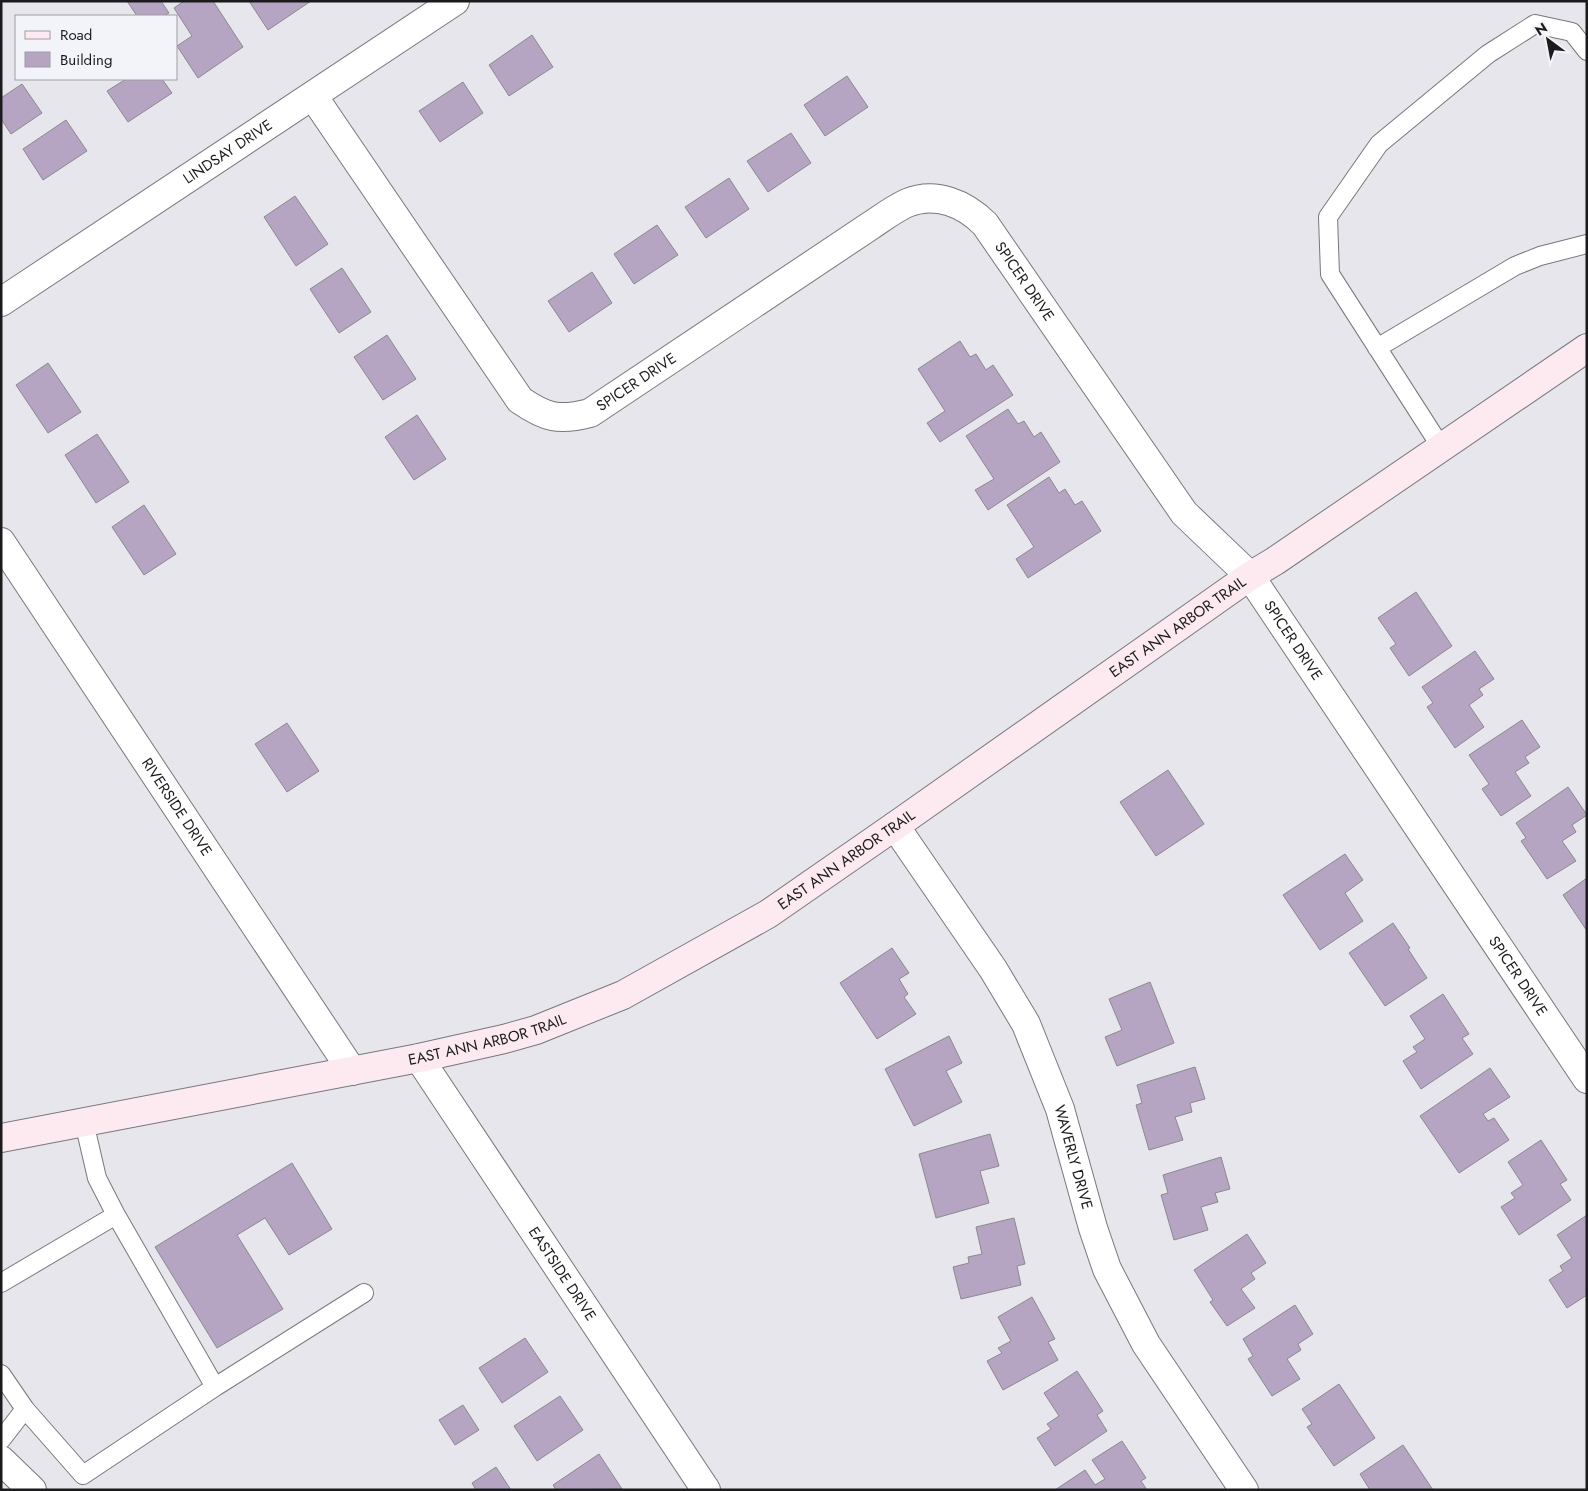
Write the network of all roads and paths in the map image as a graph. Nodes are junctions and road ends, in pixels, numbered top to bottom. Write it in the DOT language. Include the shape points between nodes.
graph roads {
  1 [pos="455,1"];
  2 [pos="1587,51"];
  3 [pos="313,96"];
  4 [pos="1587,244"];
  5 [pos="1,302"];
  6 [pos="1377,348"];
  7 [pos="1587,348"];
  8 [pos="1440,447"];
  9 [pos="1,542"];
  10 [pos="1250,576"];
  11 [pos="895,826"];
  12 [pos="419,1058"];
  13 [pos="352,1071"];
  14 [pos="1587,1079"];
  15 [pos="84,1122"];
  16 [pos="1,1138"];
  17 [pos="116,1215"];
  18 [pos="1,1283"];
  19 [pos="364,1293"];
  20 [pos="1,1374"];
  21 [pos="215,1387"];
  22 [pos="25,1409"];
  23 [pos="1,1440"];
  24 [pos="1,1460"];
  25 [pos="32,1490"];
  26 [pos="706,1490"];
  27 [pos="1244,1490"];
  1 -- 3 [label="street, LINDSAY DRIVE"];
  2 -- 6 [label="lane" via="1572,32 1535,24 1488,54 1378,144 1328,217 1330,274"];
  3 -- 5 [label="street, LINDSAY DRIVE"];
  3 -- 10 [label="street, SPICER DRIVE" via="520,400 539,413 556,417 573,418 590,413 906,204 935,198 958,203 986,224 1184,513"];
  4 -- 6 [label="lane" via="1515,266"];
  6 -- 8 [label="lane"];
  7 -- 8 [label="street, EAST ANN ARBOR TRAIL"];
  8 -- 10 [label="street, EAST ANN ARBOR TRAIL"];
  9 -- 13 [label="street, RIVERSIDE DRIVE"];
  10 -- 11 [label="street, EAST ANN ARBOR TRAIL"];
  10 -- 14 [label="street, SPICER DRIVE"];
  11 -- 12 [label="street, EAST ANN ARBOR TRAIL" via="768,914 623,995 536,1030"];
  11 -- 27 [label="street, WAVERLY DRIVE" via="993,969 1026,1024 1060,1109 1106,1269 1146,1344"];
  12 -- 13 [label="street, EAST ANN ARBOR TRAIL"];
  12 -- 26 [label="street, EASTSIDE DRIVE"];
  13 -- 15 [label="street, EAST ANN ARBOR TRAIL"];
  15 -- 16 [label="street, EAST ANN ARBOR TRAIL"];
  15 -- 17 [label="lane" via="97,1178"];
  17 -- 18 [label="lane"];
  17 -- 21 [label="lane"];
  19 -- 21 [label="lane"];
  20 -- 22 [label="lane"];
  21 -- 22 [label="lane" via="83,1475"];
  22 -- 23 [label="lane"];
  24 -- 25 [label="street"];
}
